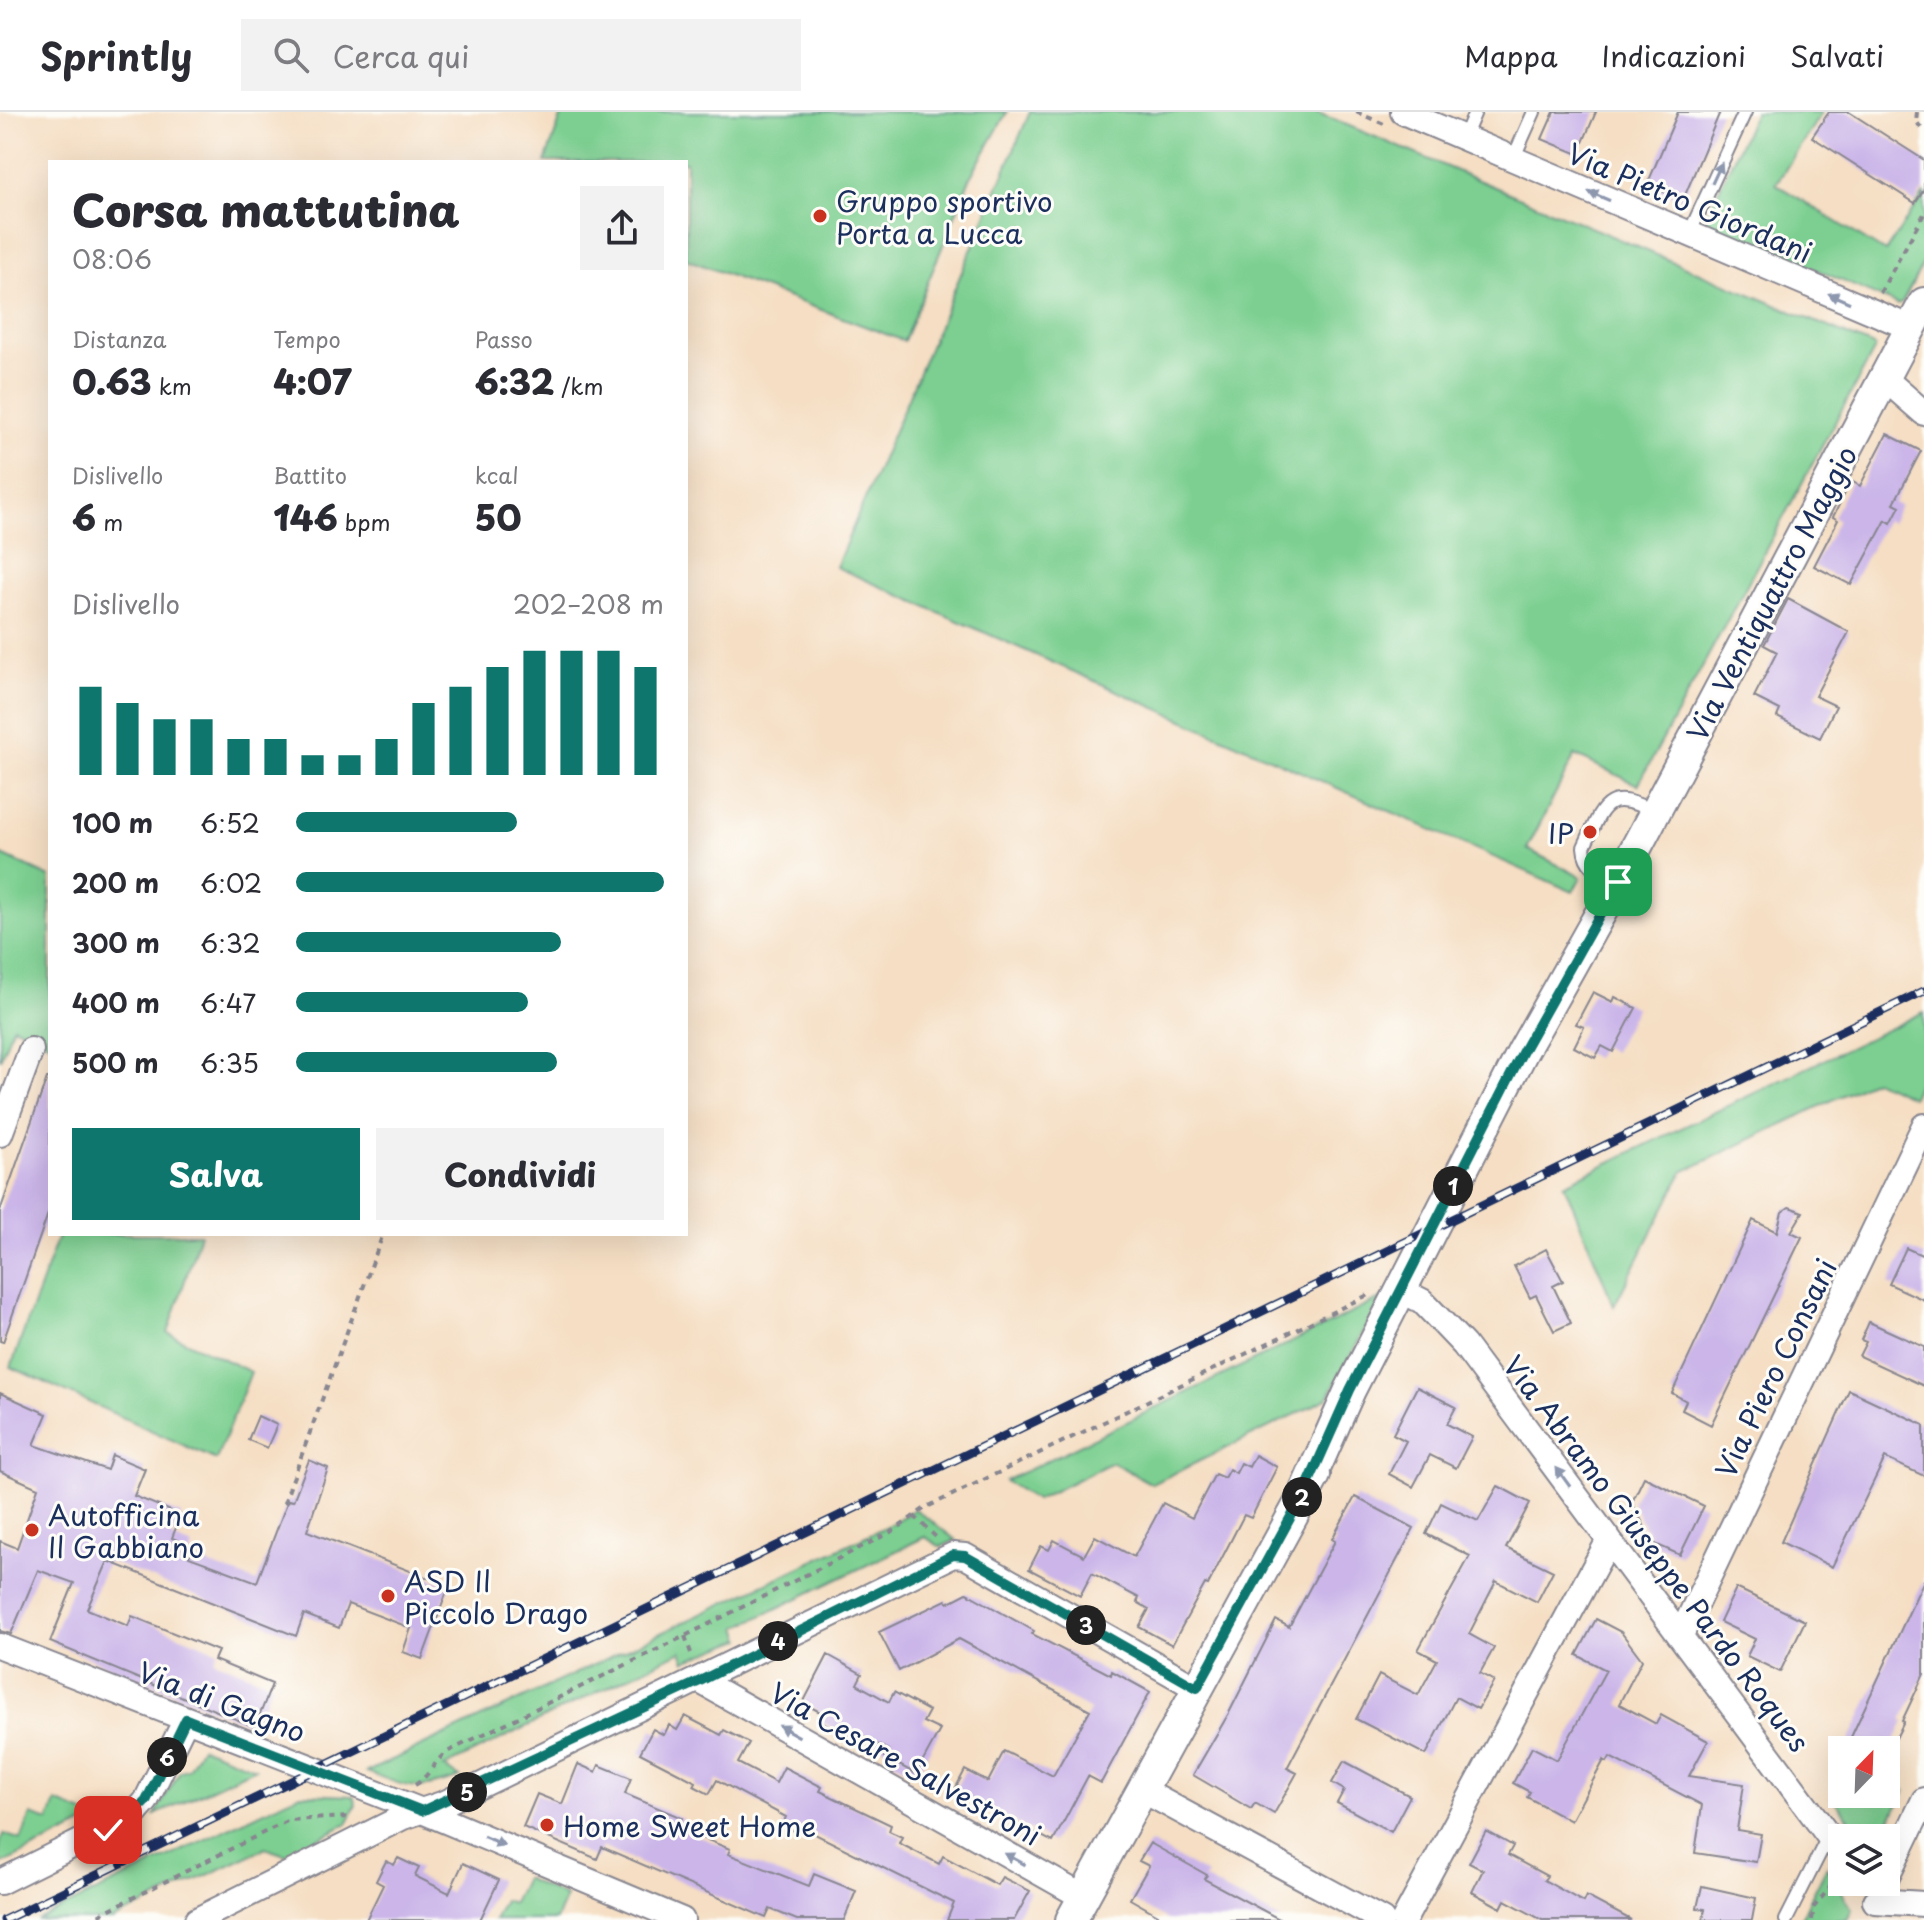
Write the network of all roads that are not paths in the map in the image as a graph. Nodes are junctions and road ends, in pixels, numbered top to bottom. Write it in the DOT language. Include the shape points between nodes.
graph roads {
  1 [pos="1403,112"];
  2 [pos="1475,112"];
  3 [pos="1534,112"];
  4 [pos="1745,112"];
  5 [pos="1464,138"];
  6 [pos="1513,159"];
  7 [pos="1689,234"];
  8 [pos="1917,316"];
  9 [pos="1884,378"];
  10 [pos="1924,413"];
  11 [pos="1654,812"];
  12 [pos="1618,882"];
  13 [pos="31,1050"];
  14 [pos="1924,1126"];
  15 [pos="0,1134"];
  16 [pos="1407,1294"];
  17 [pos="1609,1540"];
  18 [pos="1681,1635"];
  19 [pos="0,1646"];
  20 [pos="700,1681"];
  21 [pos="1197,1688"];
  22 [pos="186,1719"];
  23 [pos="1142,1790"];
  24 [pos="1924,1800"];
  25 [pos="422,1811"];
  26 [pos="1828,1834"];
  27 [pos="1900,1845"];
  28 [pos="1828,1855"];
  29 [pos="0,1882"];
  30 [pos="1888,1896"];
  31 [pos="1924,1904"];
  32 [pos="1077,1908"];
  33 [pos="214,1917"];
  34 [pos="682,1920"];
  35 [pos="1382,1920"];
  36 [pos="1404,1920"];
  37 [pos="1786,1920"];
  1 -- 5 [label="street, Via Pietro Giordani"];
  2 -- 5 [label="lane"];
  3 -- 6 [label="lane"];
  7 -- 4 [label="lane, one-way"];
  5 -- 6 [label="street, Via Pietro Giordani"];
  7 -- 6 [label="street, Via Pietro Giordani, one-way"];
  8 -- 7 [label="street, Via Pietro Giordani, one-way"];
  8 -- 9 [label="street, Via Ventiquattro Maggio"];
  9 -- 10 [label="street"];
  9 -- 11 [label="street, Via Ventiquattro Maggio"];
  11 -- 12 [label="street, Via Ventiquattro Maggio"];
  11 -- 12 [label="lane" via="1630,800 1601,810 1584,854 1591,867"];
  12 -- 16 [label="street, Via Ventiquattro Maggio" via="1523,1051"];
  13 -- 15 [label="street"];
  14 -- 18 [label="street, Via Piero Consani"];
  17 -- 16 [label="street, Via Abramo Giuseppe Pardo Roques, one-way" via="1464,1345 1437,1315"];
  16 -- 21 [label="street, Via Ventiquattro Maggio" via="1362,1398"];
  17 -- 18 [label="street, Via Abramo Giuseppe Pardo Roques"];
  17 -- 36 [label="street"];
  18 -- 26 [label="street, Via Abramo Giuseppe Pardo Roques"];
  19 -- 22 [label="street, Via di Gagno"];
  20 -- 21 [label="street" via="953,1555 965,1556"];
  20 -- 25 [label="street"];
  32 -- 20 [label="street, Via Cesare Salvestroni, one-way"];
  21 -- 23 [label="street, Via Ventiquattro Maggio"];
  22 -- 25 [label="street, Via di Gagno"];
  22 -- 29 [label="street" via="134,1815"];
  23 -- 32 [label="street, Via Ventiquattro Maggio"];
  23 -- 35 [label="street"];
  24 -- 27 [label="street"];
  25 -- 33 [label="street"];
  25 -- 34 [label="street, Via di Gagno, one-way"];
  28 -- 37 [label="lane"];
  30 -- 31 [label="street"];
}
